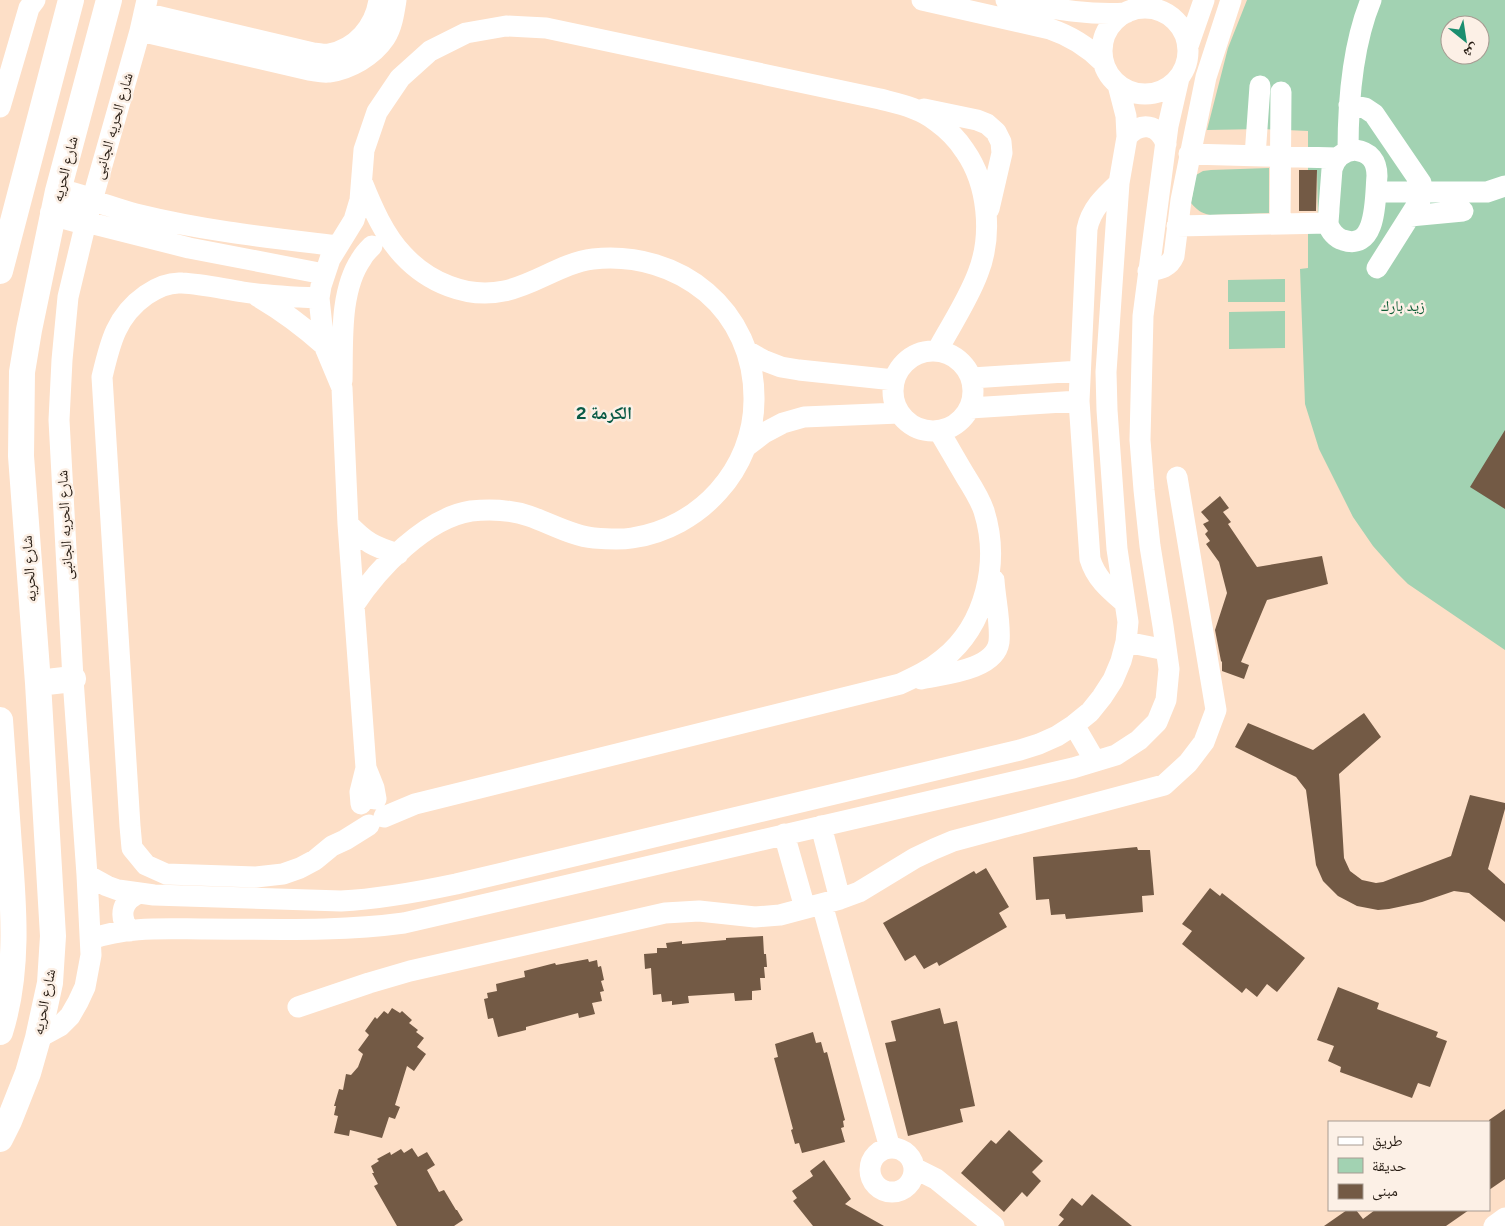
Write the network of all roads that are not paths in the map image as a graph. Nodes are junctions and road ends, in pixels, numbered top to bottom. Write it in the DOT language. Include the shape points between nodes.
graph roads {
  1 [pos="35,0"];
  2 [pos="70,0"];
  3 [pos="109,0"];
  4 [pos="379,0"];
  5 [pos="396,0"];
  6 [pos="922,0"];
  7 [pos="1006,0"];
  8 [pos="1204,0"];
  9 [pos="1231,0"];
  10 [pos="1371,0"];
  11 [pos="1141,7"];
  12 [pos="144,15"];
  13 [pos="1188,46"];
  14 [pos="311,62"];
  15 [pos="1103,62"];
  16 [pos="1179,78"];
  17 [pos="1118,85"];
  18 [pos="1260,86"];
  19 [pos="1281,92"];
  20 [pos="1350,105"];
  21 [pos="908,106"];
  22 [pos="0,107"];
  23 [pos="977,120"];
  24 [pos="1127,137"];
  25 [pos="958,141"];
  26 [pos="1166,144"];
  27 [pos="1002,153"];
  28 [pos="1189,154"];
  29 [pos="1343,154"];
  30 [pos="1255,156"];
  31 [pos="1280,156"];
  32 [pos="973,164"];
  33 [pos="361,179"];
  34 [pos="1119,183"];
  35 [pos="1505,186"];
  36 [pos="1423,191"];
  37 [pos="1376,192"];
  38 [pos="56,202"];
  39 [pos="89,211"];
  40 [pos="1463,211"];
  41 [pos="7,214"];
  42 [pos="1410,216"];
  43 [pos="986,222"];
  44 [pos="1328,222"];
  45 [pos="1280,224"];
  46 [pos="1177,226"];
  47 [pos="253,236"];
  48 [pos="341,242"];
  49 [pos="372,246"];
  50 [pos="403,255"];
  51 [pos="248,259"];
  52 [pos="1377,268"];
  53 [pos="1148,270"];
  54 [pos="0,272"];
  55 [pos="324,274"];
  56 [pos="252,294"];
  57 [pos="319,298"];
  58 [pos="322,320"];
  59 [pos="344,321"];
  60 [pos="324,345"];
  61 [pos="747,351"];
  62 [pos="938,351"];
  63 [pos="1080,371"];
  64 [pos="11,376"];
  65 [pos="972,378"];
  66 [pos="894,380"];
  67 [pos="342,388"];
  68 [pos="1079,402"];
  69 [pos="970,408"];
  70 [pos="899,412"];
  71 [pos="10,424"];
  72 [pos="940,431"];
  73 [pos="747,446"];
  74 [pos="1177,478"];
  75 [pos="348,524"];
  76 [pos="398,554"];
  77 [pos="991,555"];
  78 [pos="1125,603"];
  79 [pos="354,605"];
  80 [pos="999,631"];
  81 [pos="967,632"];
  82 [pos="1126,642"];
  83 [pos="1166,650"];
  84 [pos="975,667"];
  85 [pos="73,679"];
  86 [pos="38,683"];
  87 [pos="900,684"];
  88 [pos="0,720"];
  89 [pos="1074,726"];
  90 [pos="1095,761"];
  91 [pos="372,810"];
  92 [pos="821,826"];
  93 [pos="784,834"];
  94 [pos="47,840"];
  95 [pos="9,846"];
  96 [pos="88,876"];
  97 [pos="140,893"];
  98 [pos="822,904"];
  99 [pos="129,930"];
  100 [pos="91,938"];
  101 [pos="298,1006"];
  102 [pos="0,1032"];
  103 [pos="38,1038"];
  104 [pos="0,1139"];
  105 [pos="890,1148"];
  106 [pos="914,1168"];
  107 [pos="1505,1218"];
  108 [pos="994,1226"];
  109 [pos="1494,1226"];
  1 -- 22 [label="street" via="29,8"];
  2 -- 41 [label="main road"];
  3 -- 38 [label="main road, شارع الحريه"];
  4 -- 14 [label="street" via="378,11 367,32 350,47"];
  5 -- 14 [label="street" via="394,16 385,38 370,55 327,73"];
  6 -- 15 [label="street" via="1050,28 1079,41"];
  7 -- 11 [label="street" via="1073,12 1107,14"];
  8 -- 13 [label="street"];
  9 -- 28 [label="street" via="1206,77"];
  10 -- 20 [label="street" via="1356,52"];
  11 -- 13 [label="street" via="1161,11 1176,21"];
  11 -- 15 [label="street" via="1111,25 1103,42"];
  12 -- 14 [label="street"];
  12 -- 39 [label="street, شارع الحريه الجانبى"];
  13 -- 16 [label="street" via="1187,63"];
  15 -- 17 [label="street"];
  16 -- 17 [label="street" via="1154,94 1135,94"];
  16 -- 26 [label="street"];
  17 -- 24 [label="street" via="1126,116"];
  18 -- 30 [label="street"];
  19 -- 31 [label="street"];
  20 -- 29 [label="street"];
  20 -- 36 [label="street" via="1374,114 1421,183"];
  21 -- 23 [label="street"];
  21 -- 25 [label="street" via="935,120"];
  21 -- 33 [label="street" via="546,28 506,26 466,33 430,51 400,78 377,112 364,150"];
  23 -- 25 [label="street"];
  23 -- 27 [label="street" via="996,132"];
  24 -- 26 [label="street" via="1136,129 1149,127 1160,133"];
  24 -- 34 [label="street"];
  25 -- 32 [label="street"];
  26 -- 53 [label="street"];
  27 -- 32 [label="street"];
  27 -- 43 [label="street"];
  28 -- 30 [label="street"];
  28 -- 46 [label="street"];
  29 -- 31 [label="street"];
  29 -- 37 [label="street" via="1361,151 1372,158 1377,169"];
  29 -- 44 [label="street" via="1332,169"];
  30 -- 31 [label="street"];
  31 -- 45 [label="street"];
  32 -- 43 [label="street" via="983,192"];
  33 -- 48 [label="street" via="360,200 354,220"];
  33 -- 50 [label="street" via="381,223"];
  34 -- 63 [label="street" via="1095,208 1088,222"];
  34 -- 78 [label="street" via="1106,372 1117,550"];
  35 -- 36 [label="street" via="1487,192"];
  36 -- 37 [label="street"];
  36 -- 42 [label="street"];
  37 -- 44 [label="street" via="1373,224 1362,239 1350,242 1338,238"];
  38 -- 39 [label="main road"];
  38 -- 64 [label="main road, شارع الحريه" via="29,330"];
  39 -- 47 [label="street" via="140,215"];
  39 -- 51 [label="street" via="190,248"];
  39 -- 85 [label="street, شارع الحريه الجانبى" via="68,297 59,420"];
  40 -- 42 [label="street"];
  41 -- 54 [label="main road"];
  42 -- 52 [label="street"];
  43 -- 62 [label="street" via="985,247 978,272"];
  44 -- 45 [label="street"];
  45 -- 46 [label="street"];
  46 -- 53 [label="street" via="1174,256 1170,263 1161,269"];
  47 -- 48 [label="street"];
  47 -- 51 [label="street"];
  48 -- 49 [label="street"];
  48 -- 55 [label="street"];
  49 -- 50 [label="street"];
  49 -- 59 [label="street" via="354,274"];
  50 -- 61 [label="street" via="425,274 451,288 477,293 503,292 590,259 648,261 680,274 709,293 732,320"];
  51 -- 55 [label="street"];
  53 -- 83 [label="street" via="1143,316 1140,440 1150,546"];
  55 -- 57 [label="street"];
  56 -- 57 [label="street"];
  56 -- 60 [label="street" via="285,314"];
  56 -- 91 [label="street" via="180,282 157,287 126,313 109,348 102,377 132,848 146,865 166,874 256,877 283,874 315,860 332,846 348,822"];
  57 -- 58 [label="street"];
  58 -- 59 [label="street"];
  58 -- 60 [label="street"];
  59 -- 67 [label="street"];
  60 -- 67 [label="street"];
  61 -- 66 [label="street" via="763,360 799,370"];
  61 -- 73 [label="street" via="754,382 754,414"];
  62 -- 65 [label="street" via="952,355"];
  62 -- 66 [label="street" via="915,355 898,370"];
  63 -- 65 [label="street"];
  63 -- 68 [label="street"];
  64 -- 71 [label="main road, شارع الحريه"];
  65 -- 69 [label="street" via="974,388"];
  66 -- 70 [label="street" via="893,397"];
  67 -- 75 [label="street"];
  68 -- 69 [label="street"];
  68 -- 78 [label="street" via="1090,559 1102,582"];
  69 -- 72 [label="street" via="958,423"];
  70 -- 72 [label="street" via="916,428"];
  70 -- 73 [label="street" via="804,417 783,423"];
  71 -- 86 [label="main road, شارع الحريه" via="21,456"];
  72 -- 77 [label="street" via="984,510"];
  73 -- 76 [label="street" via="729,480 702,508 668,528 631,538 592,538 528,516 500,510 471,512 451,517 419,535"];
  74 -- 98 [label="street" via="1216,710 1204,742 1188,763 1164,785 953,841 915,858 859,892"];
  75 -- 76 [label="street" via="361,538"];
  75 -- 79 [label="street"];
  76 -- 79 [label="street" via="366,586"];
  77 -- 80 [label="street"];
  77 -- 81 [label="street" via="983,602"];
  78 -- 82 [label="street" via="1128,622"];
  79 -- 91 [label="street" via="366,768 360,792"];
  80 -- 81 [label="street"];
  80 -- 84 [label="street" via="999,643 994,654"];
  81 -- 84 [label="street"];
  81 -- 87 [label="street" via="944,658"];
  82 -- 83 [label="street"];
  82 -- 89 [label="street" via="1113,680 1090,712"];
  83 -- 90 [label="street" via="1166,700 1157,722 1139,740 1116,755"];
  84 -- 87 [label="street"];
  85 -- 86 [label="main road"];
  85 -- 96 [label="street, شارع الحريه الجانبى"];
  86 -- 94 [label="main road, شارع الحريه"];
  87 -- 91 [label="street" via="415,804"];
  88 -- 95 [label="main road"];
  89 -- 90 [label="street"];
  89 -- 97 [label="street" via="1045,742 1020,750 399,896 312,901"];
  90 -- 92 [label="street"];
  92 -- 93 [label="street"];
  92 -- 98 [label="street"];
  93 -- 98 [label="street"];
  93 -- 99 [label="street" via="404,923 347,929"];
  94 -- 95 [label="main road" via="35,854 25,855"];
  94 -- 103 [label="main road, شارع الحريه" via="53,936 50,983"];
  95 -- 102 [label="main road" via="14,937 10,983"];
  96 -- 97 [label="street" via="118,890"];
  96 -- 100 [label="street, شارع الحريه الجانبى"];
  97 -- 99 [label="street" via="125,905 123,919"];
  98 -- 101 [label="street" via="780,915 755,917 699,911 665,913 410,972"];
  98 -- 105 [label="street"];
  99 -- 100 [label="street"];
  100 -- 103 [label="street, شارع الحريه الجانبى" via="89,971 78,1002 67,1020"];
  103 -- 104 [label="main road, شارع الحريه" via="28,1073"];
  105 -- 106 [label="street" via="903,1151"];
  105 -- 106 [label="street" via="876,1154 872,1160 870,1175 877,1188 899,1192 910,1182"];
  106 -- 108 [label="street" via="936,1179"];
  107 -- 109 [label="street"];
}
